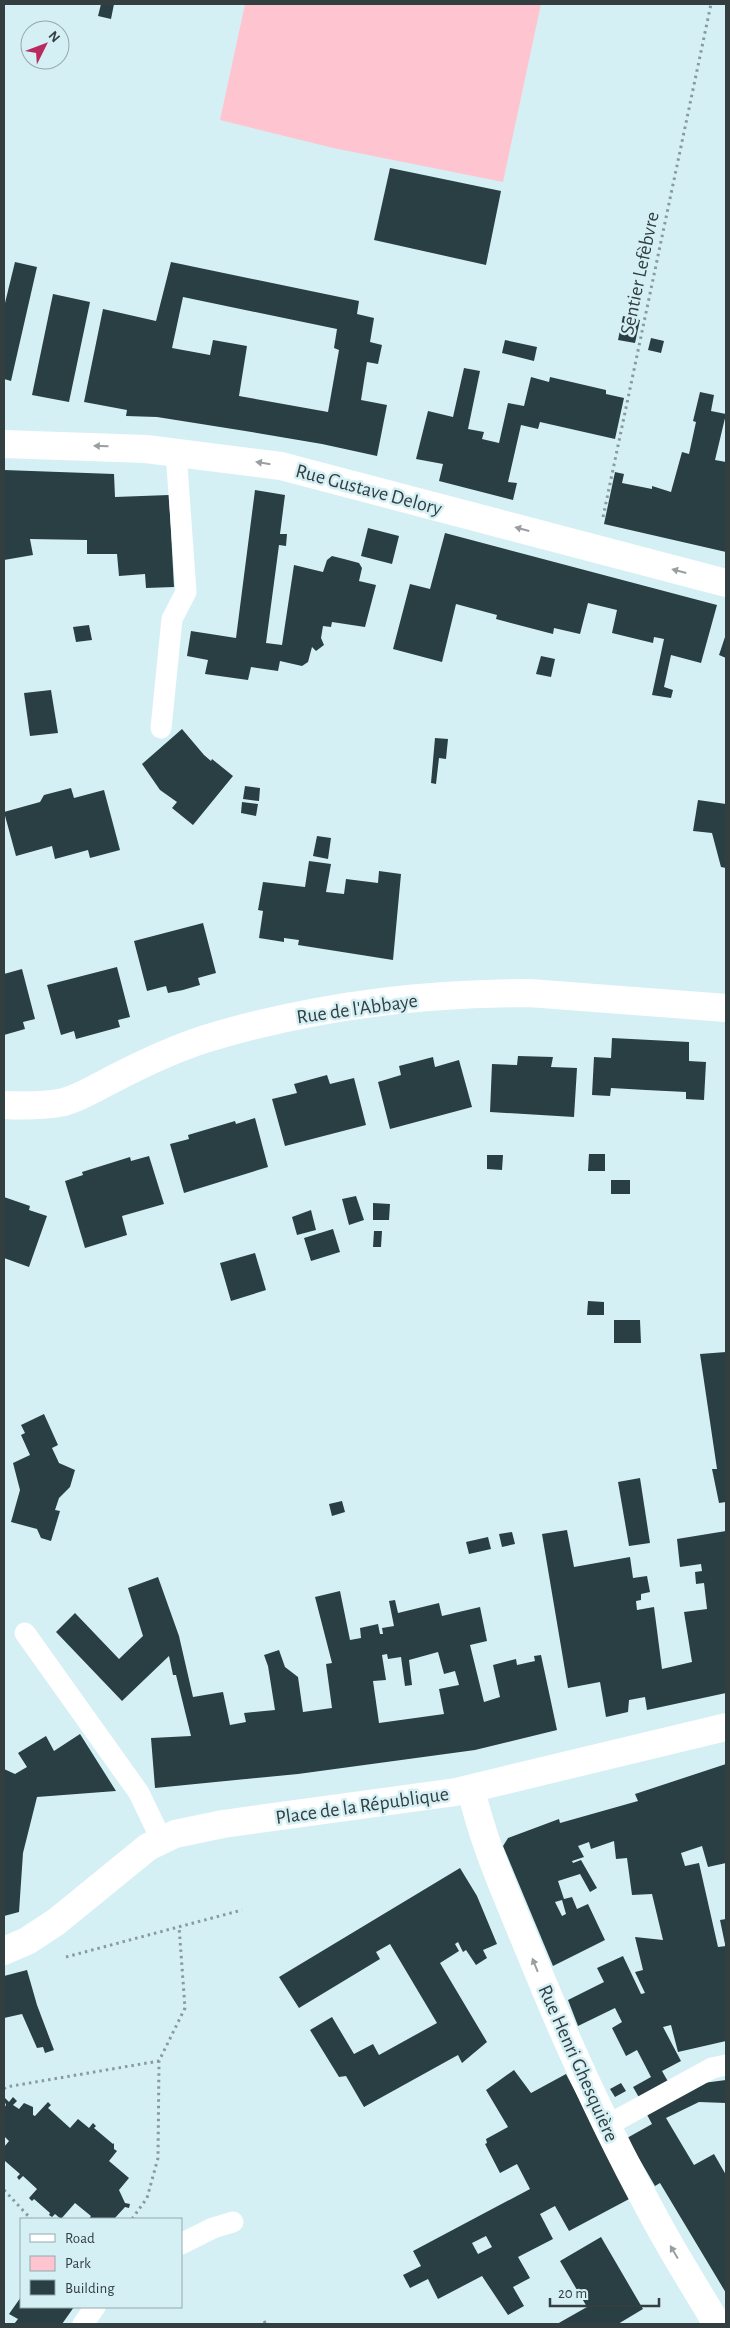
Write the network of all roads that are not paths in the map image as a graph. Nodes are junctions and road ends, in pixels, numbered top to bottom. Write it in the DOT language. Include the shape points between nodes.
graph roads {
  1 [pos="4,444"];
  2 [pos="176,452"];
  3 [pos="726,583"];
  4 [pos="161,728"];
  5 [pos="726,1008"];
  6 [pos="4,1105"];
  7 [pos="24,1632"];
  8 [pos="726,1727"];
  9 [pos="471,1789"];
  10 [pos="161,1839"];
  11 [pos="16,1946"];
  12 [pos="726,2065"];
  13 [pos="606,2126"];
  14 [pos="233,2222"];
  15 [pos="182,2244"];
  16 [pos="94,2308"];
  17 [pos="83,2324"];
  18 [pos="717,2324"];
  2 -- 1 [label="street, Rue Gustave Delory, one-way"];
  3 -- 2 [label="street, Rue Gustave Delory, one-way" via="310,473 257,462"];
  2 -- 4 [label="lane" via="186,592 172,619"];
  5 -- 6 [label="street, Rue de l'Abbaye" via="529,993 393,1000 298,1015 203,1040 154,1059 66,1101 32,1106"];
  7 -- 10 [label="lane" via="139,1793"];
  8 -- 9 [label="street, Place de la République"];
  9 -- 10 [label="street, Place de la République" via="223,1824"];
  13 -- 9 [label="street, Rue Henri Ghesquière, one-way" via="562,2030 497,1872"];
  10 -- 11 [label="street, Place de la République" via="56,1922"];
  12 -- 13 [label="lane" via="712,2068"];
  18 -- 13 [label="street, Rue Henri Ghesquière, one-way" via="652,2215"];
  14 -- 15 [label="lane"];
  16 -- 17 [label="lane"];
}
